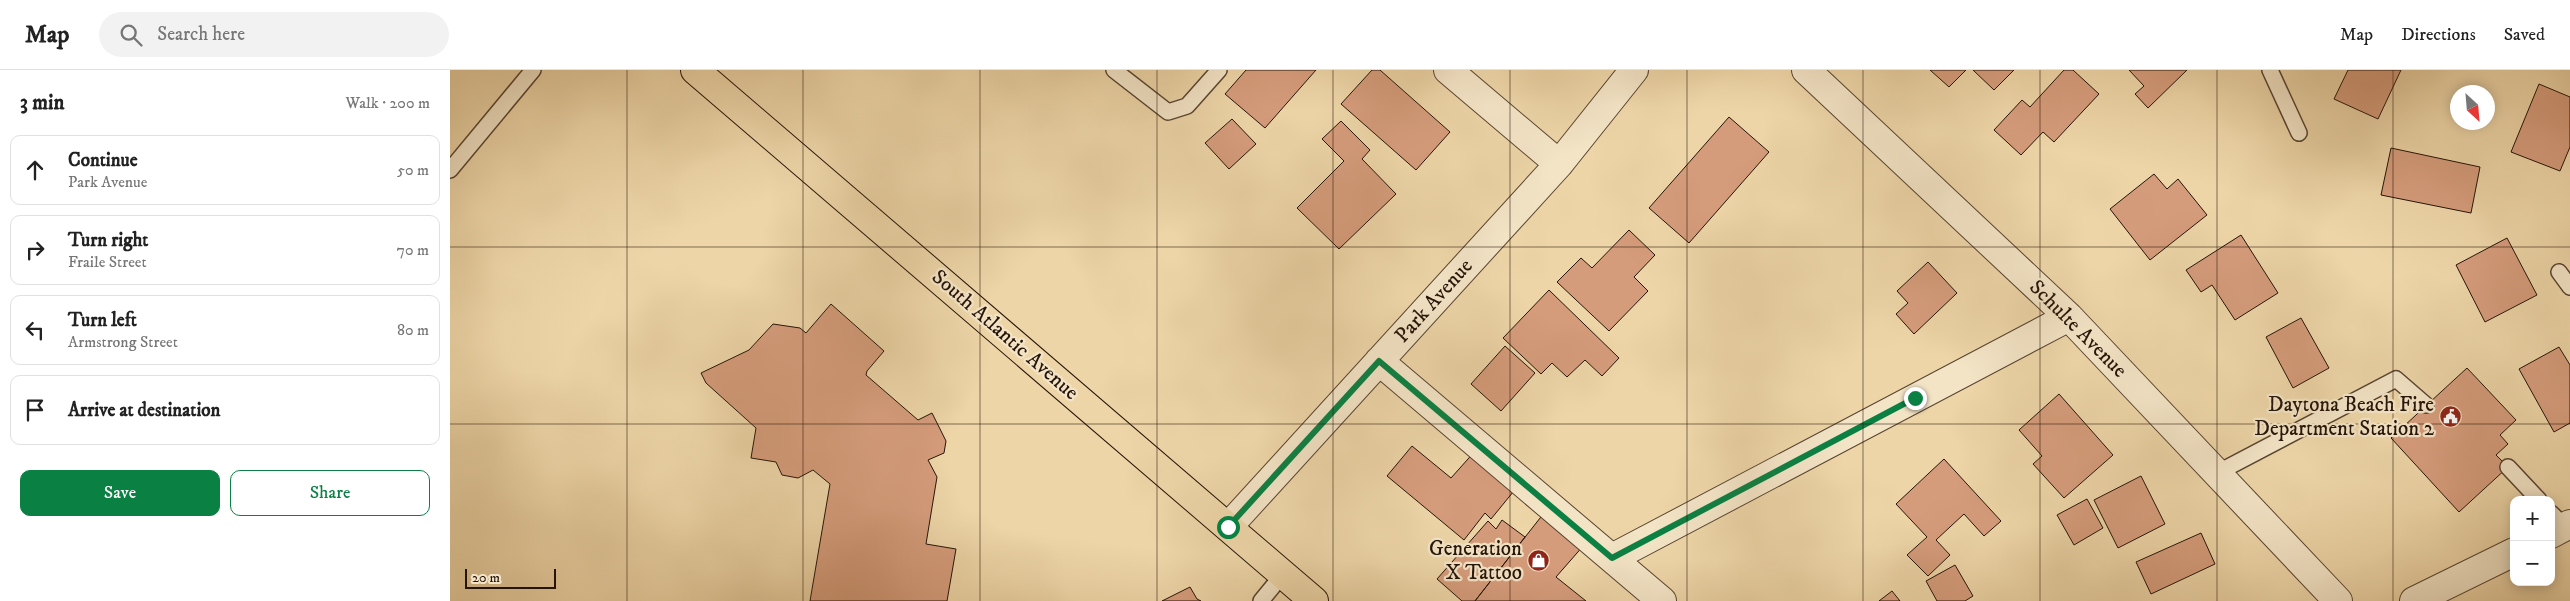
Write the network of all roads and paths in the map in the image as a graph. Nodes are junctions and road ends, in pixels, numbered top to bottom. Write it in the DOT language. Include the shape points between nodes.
graph roads {
  1 [pos="533,70"];
  2 [pos="695,70"];
  3 [pos="1114,70"];
  4 [pos="1219,70"];
  5 [pos="1448,70"];
  6 [pos="1634,70"];
  7 [pos="1806,70"];
  8 [pos="2270,70"];
  9 [pos="2299,133"];
  10 [pos="1559,164"];
  11 [pos="450,170"];
  12 [pos="2559,272"];
  13 [pos="2570,287"];
  14 [pos="2069,317"];
  15 [pos="1379,361"];
  16 [pos="2426,405"];
  17 [pos="2508,467"];
  18 [pos="2217,472"];
  19 [pos="2535,496"];
  20 [pos="1228,527"];
  21 [pos="2510,554"];
  22 [pos="1612,558"];
  23 [pos="1283,574"];
  24 [pos="1261,601"];
  25 [pos="1314,601"];
  26 [pos="1662,601"];
  27 [pos="2338,601"];
  28 [pos="2414,601"];
  1 -- 11 [label="lane"];
  2 -- 20 [label="main road, South Atlantic Avenue"];
  3 -- 4 [label="lane" via="1168,112 1187,106"];
  5 -- 10 [label="street"];
  6 -- 10 [label="street, Park Avenue"];
  7 -- 14 [label="street, Schulte Avenue"];
  8 -- 9 [label="lane"];
  10 -- 15 [label="street, Park Avenue"];
  12 -- 13 [label="lane"];
  14 -- 18 [label="street, Schulte Avenue"];
  14 -- 22 [label="street"];
  15 -- 20 [label="street, Park Avenue"];
  15 -- 22 [label="street"];
  16 -- 18 [label="lane" via="2396,379"];
  17 -- 19 [label="lane"];
  18 -- 27 [label="street, Schulte Avenue"];
  20 -- 23 [label="main road, South Atlantic Avenue"];
  21 -- 28 [label="street"];
  22 -- 26 [label="street"];
  23 -- 24 [label="lane"];
  23 -- 25 [label="main road, South Atlantic Avenue"];
}
